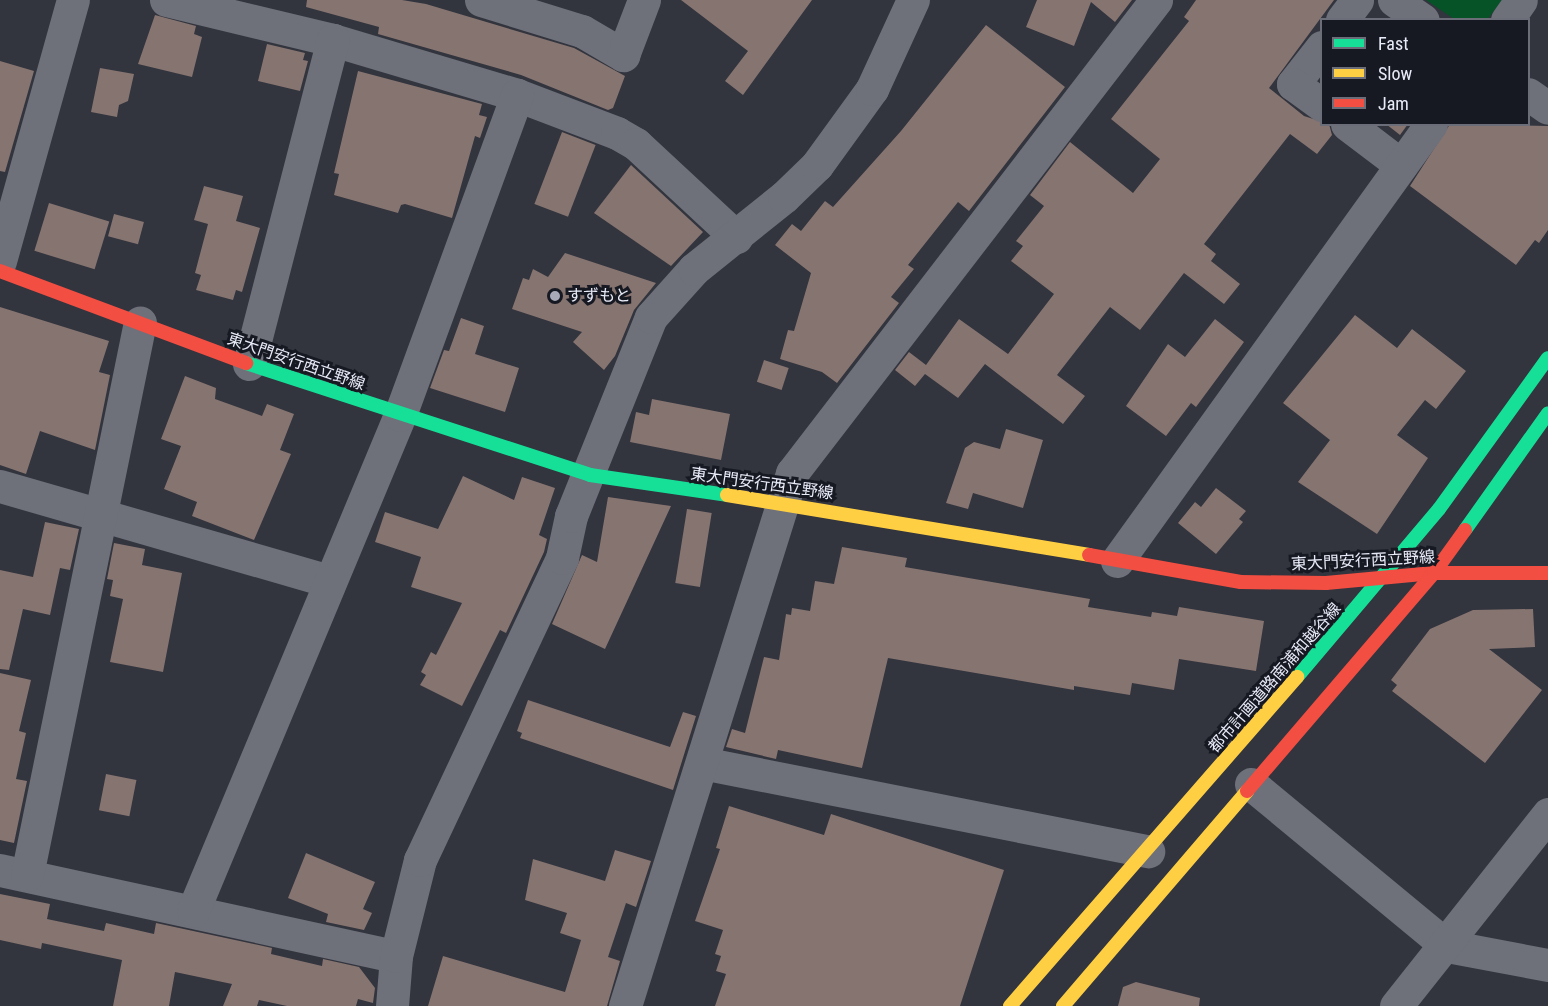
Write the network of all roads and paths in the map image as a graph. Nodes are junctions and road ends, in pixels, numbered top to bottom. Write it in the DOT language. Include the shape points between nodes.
graph roads {
  1 [pos="74,0"];
  2 [pos="166,0"];
  3 [pos="481,0"];
  4 [pos="644,0"];
  5 [pos="913,0"];
  6 [pos="1156,0"];
  7 [pos="1357,0"];
  8 [pos="1394,0"];
  9 [pos="1521,0"];
  10 [pos="1344,18"];
  11 [pos="1420,18"];
  12 [pos="1508,18"];
  13 [pos="333,40"];
  14 [pos="1320,50"];
  15 [pos="517,94"];
  16 [pos="1530,95"];
  17 [pos="1320,104"];
  18 [pos="1548,108"];
  19 [pos="1350,126"];
  20 [pos="1430,126"];
  21 [pos="1401,165"];
  22 [pos="736,237"];
  23 [pos="0,261"];
  24 [pos="0,271"];
  25 [pos="140,322"];
  26 [pos="1548,358"];
  27 [pos="249,364"];
  28 [pos="1548,413"];
  29 [pos="400,415"];
  30 [pos="590,476"];
  31 [pos="0,486"];
  32 [pos="781,504"];
  33 [pos="102,514"];
  34 [pos="1117,561"];
  35 [pos="1434,573"];
  36 [pos="1548,573"];
  37 [pos="1381,580"];
  38 [pos="328,581"];
  39 [pos="702,763"];
  40 [pos="1251,784"];
  41 [pos="1548,814"];
  42 [pos="1148,851"];
  43 [pos="14,872"];
  44 [pos="193,911"];
  45 [pos="1447,946"];
  46 [pos="396,956"];
  47 [pos="1548,964"];
  48 [pos="392,1006"];
  49 [pos="625,1006"];
  50 [pos="1010,1006"];
  51 [pos="1063,1006"];
  52 [pos="1396,1006"];
  1 -- 23 [label="street"];
  2 -- 13 [label="street"];
  3 -- 4 [label="street" via="582,31 623,55"];
  5 -- 22 [label="street" via="872,89 852,120 817,165"];
  6 -- 32 [label="street" via="792,473"];
  7 -- 10 [label="street"];
  8 -- 11 [label="street"];
  9 -- 12 [label="street"];
  13 -- 15 [label="street"];
  13 -- 27 [label="street"];
  14 -- 17 [label="street" via="1293,84"];
  15 -- 22 [label="street" via="636,144"];
  15 -- 29 [label="street"];
  16 -- 18 [label="street"];
  19 -- 21 [label="street"];
  20 -- 21 [label="street"];
  21 -- 34 [label="street"];
  22 -- 30 [label="street" via="694,269 651,317"];
  24 -- 25 [label="main road, 東大門安行西立野線"];
  25 -- 27 [label="main road, 東大門安行西立野線"];
  25 -- 33 [label="street"];
  26 -- 37 [label="main road, 都市計画道路南浦和越谷線" via="1439,509"];
  27 -- 29 [label="main road, 東大門安行西立野線"];
  28 -- 35 [label="main road"];
  29 -- 30 [label="main road, 東大門安行西立野線"];
  29 -- 38 [label="street"];
  30 -- 32 [label="main road, 東大門安行西立野線"];
  30 -- 46 [label="street" via="571,516 562,558 420,860"];
  31 -- 33 [label="street"];
  32 -- 34 [label="main road, 東大門安行西立野線"];
  32 -- 39 [label="street"];
  33 -- 38 [label="street"];
  33 -- 43 [label="street"];
  34 -- 37 [label="main road, 東大門安行西立野線" via="1242,582"];
  35 -- 36 [label="main road, 東大門安行西立野線"];
  35 -- 37 [label="main road, 東大門安行西立野線"];
  35 -- 40 [label="main road"];
  37 -- 42 [label="main road, 都市計画道路南浦和越谷線"];
  38 -- 44 [label="street"];
  39 -- 42 [label="street"];
  39 -- 49 [label="street"];
  40 -- 45 [label="street"];
  40 -- 51 [label="main road"];
  41 -- 45 [label="street"];
  42 -- 50 [label="main road, 都市計画道路南浦和越谷線"];
  43 -- 44 [label="street"];
  44 -- 46 [label="street"];
  45 -- 47 [label="street"];
  45 -- 52 [label="street"];
  46 -- 48 [label="street"];
}
